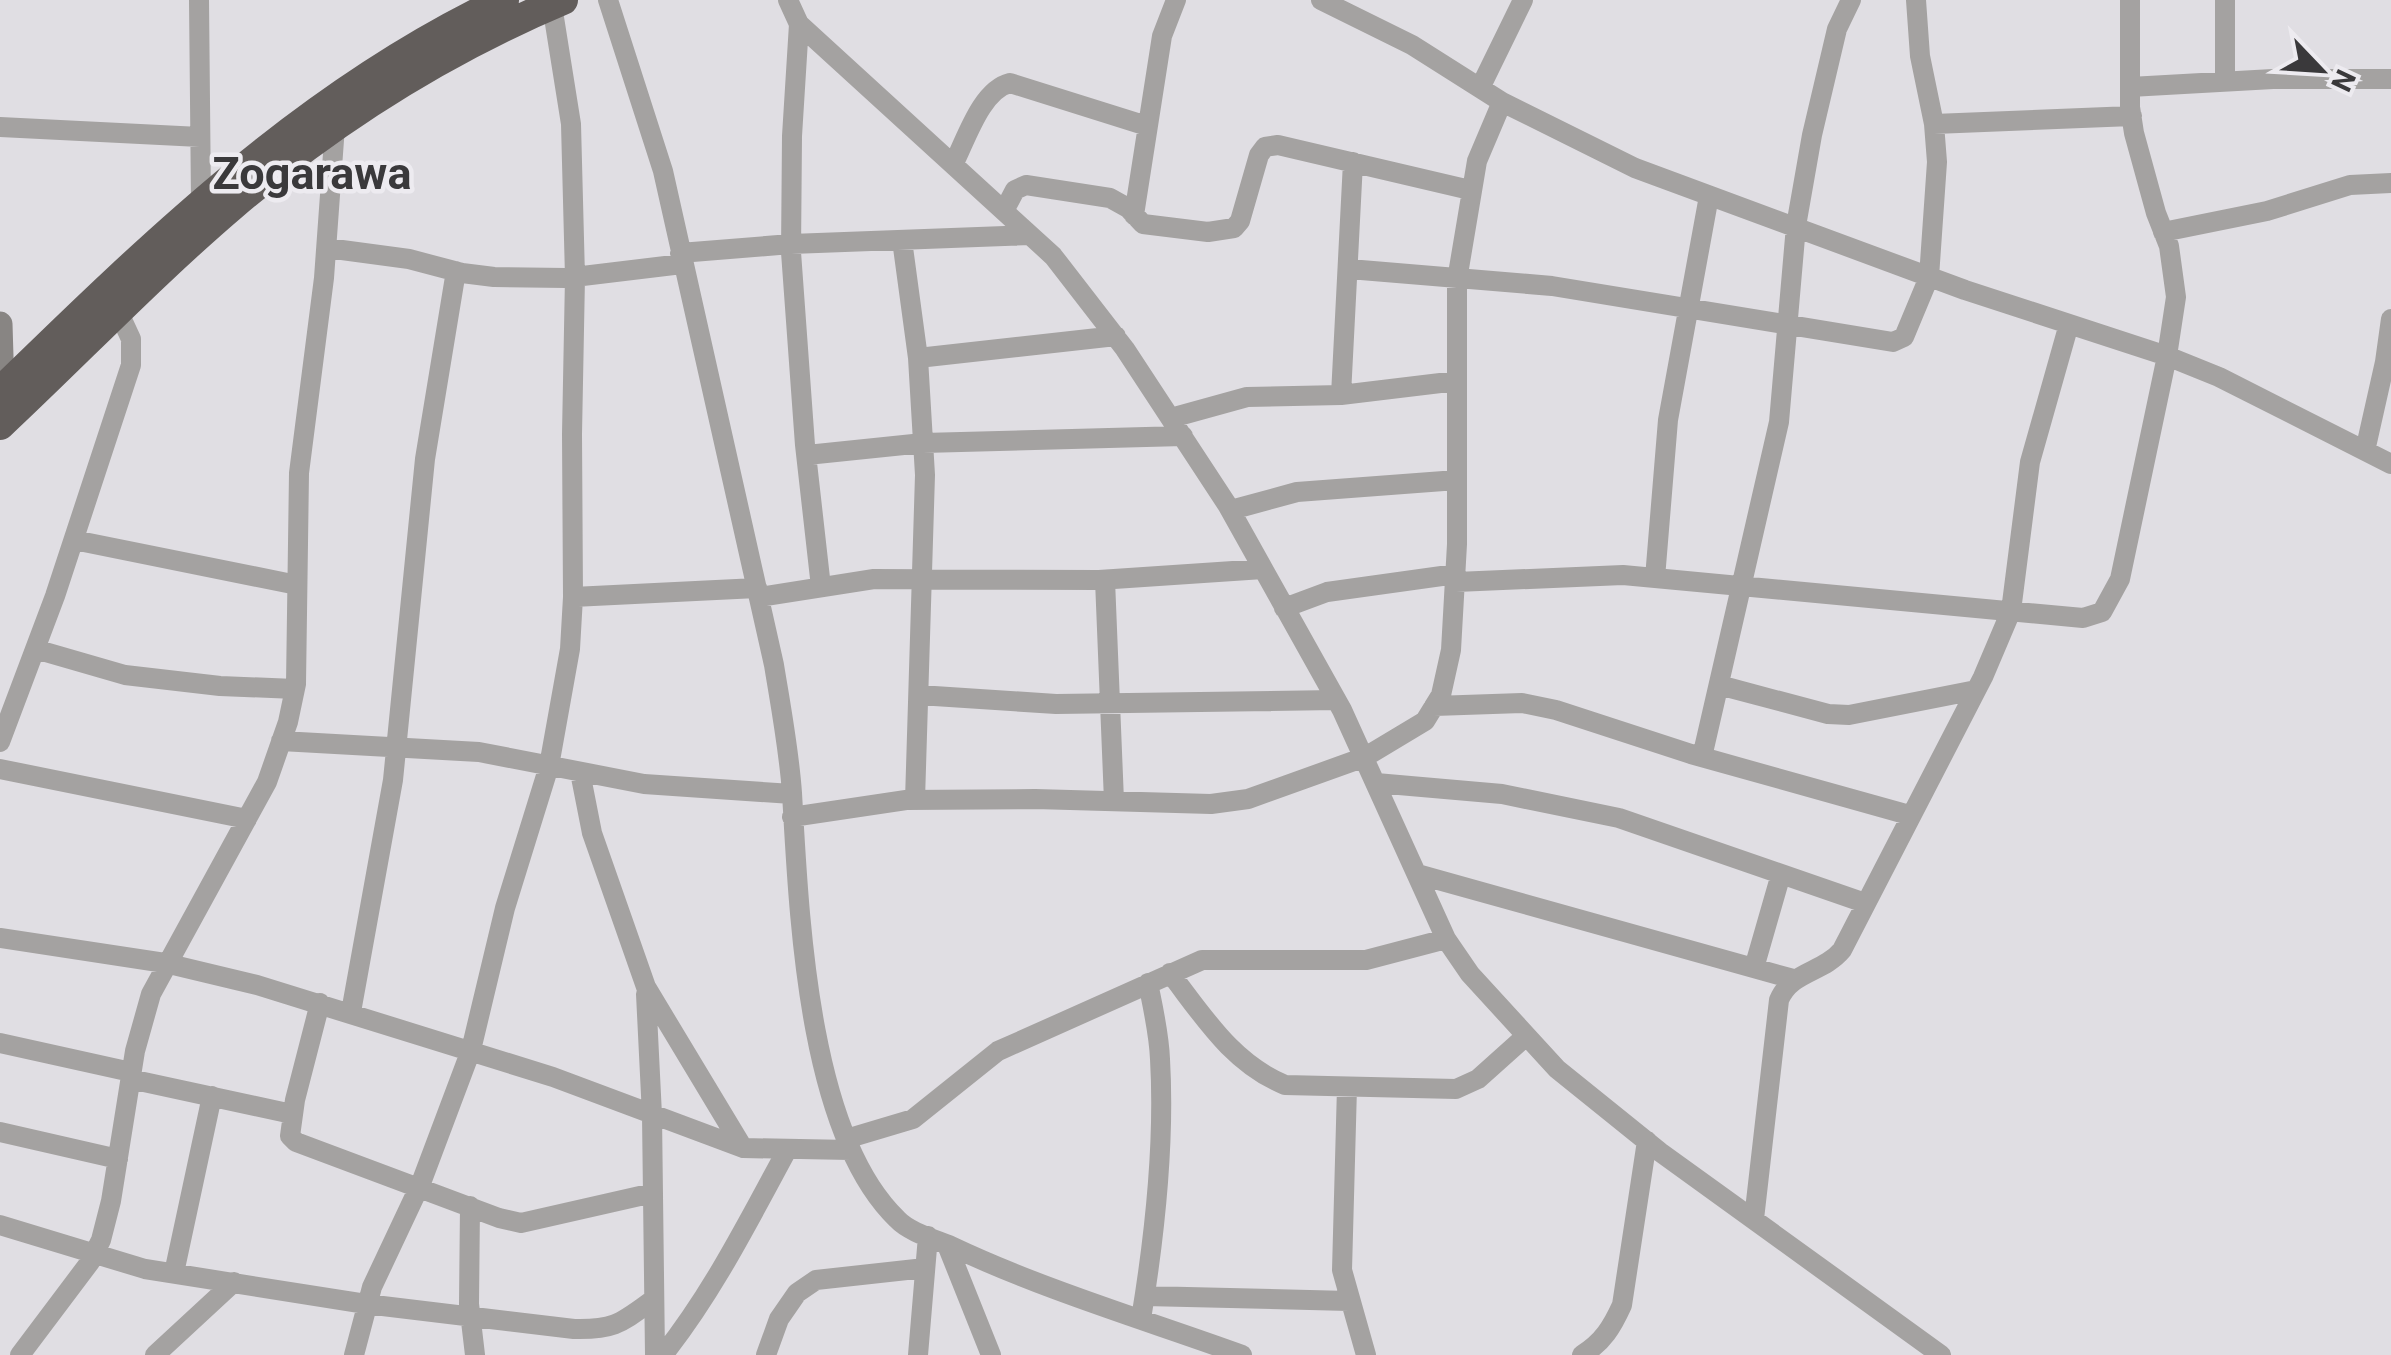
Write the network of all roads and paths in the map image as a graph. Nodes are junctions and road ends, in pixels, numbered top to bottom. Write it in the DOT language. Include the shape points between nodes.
graph roads {
  1 [pos="199,0"];
  2 [pos="504,0"];
  3 [pos="608,0"];
  4 [pos="788,0"];
  5 [pos="1176,0"];
  6 [pos="1523,0"];
  7 [pos="1851,0"];
  8 [pos="1916,0"];
  9 [pos="2130,0"];
  10 [pos="2225,0"];
  11 [pos="557,2"];
  12 [pos="1332,2"];
  13 [pos="798,24"];
  14 [pos="2391,79"];
  15 [pos="2225,82"];
  16 [pos="2130,87"];
  17 [pos="1480,88"];
  18 [pos="1502,102"];
  19 [pos="2132,116"];
  20 [pos="1934,124"];
  21 [pos="335,126"];
  22 [pos="1147,126"];
  23 [pos="0,127"];
  24 [pos="200,137"];
  25 [pos="1353,162"];
  26 [pos="953,165"];
  27 [pos="2391,182"];
  28 [pos="1470,190"];
  29 [pos="1708,196"];
  30 [pos="201,202"];
  31 [pos="1004,210"];
  32 [pos="1134,215"];
  33 [pos="1796,226"];
  34 [pos="2163,232"];
  35 [pos="1030,236"];
  36 [pos="902,240"];
  37 [pos="791,244"];
  38 [pos="326,248"];
  39 [pos="681,259"];
  40 [pos="1348,269"];
  41 [pos="456,271"];
  42 [pos="575,277"];
  43 [pos="1929,277"];
  44 [pos="1457,280"];
  45 [pos="1688,306"];
  46 [pos="118,311"];
  47 [pos="2391,319"];
  48 [pos="0,324"];
  49 [pos="2069,324"];
  50 [pos="1789,326"];
  51 [pos="1116,336"];
  52 [pos="2167,356"];
  53 [pos="918,358"];
  54 [pos="1457,381"];
  55 [pos="1,391"];
  56 [pos="1341,394"];
  57 [pos="1171,418"];
  58 [pos="0,425"];
  59 [pos="1183,436"];
  60 [pos="923,443"];
  61 [pos="2365,451"];
  62 [pos="806,454"];
  63 [pos="2391,464"];
  64 [pos="1457,480"];
  65 [pos="1231,510"];
  66 [pos="74,540"];
  67 [pos="1262,569"];
  68 [pos="1456,578"];
  69 [pos="1655,578"];
  70 [pos="922,579"];
  71 [pos="1105,580"];
  72 [pos="297,585"];
  73 [pos="1742,585"];
  74 [pos="821,587"];
  75 [pos="758,592"];
  76 [pos="573,597"];
  77 [pos="1284,608"];
  78 [pos="2011,611"];
  79 [pos="35,649"];
  80 [pos="1719,685"];
  81 [pos="295,689"];
  82 [pos="1976,690"];
  83 [pos="918,695"];
  84 [pos="1336,700"];
  85 [pos="1109,703"];
  86 [pos="1434,706"];
  87 [pos="2,732"];
  88 [pos="281,741"];
  89 [pos="396,746"];
  90 [pos="1364,757"];
  91 [pos="1702,757"];
  92 [pos="549,766"];
  93 [pos="0,770"];
  94 [pos="580,772"];
  95 [pos="1376,784"];
  96 [pos="792,794"];
  97 [pos="916,800"];
  98 [pos="1114,802"];
  99 [pos="1909,815"];
  100 [pos="792,817"];
  101 [pos="247,820"];
  102 [pos="1416,874"];
  103 [pos="1781,874"];
  104 [pos="1865,903"];
  105 [pos="0,938"];
  106 [pos="1446,939"];
  107 [pos="165,964"];
  108 [pos="1754,968"];
  109 [pos="1170,973"];
  110 [pos="1793,979"];
  111 [pos="1148,983"];
  112 [pos="646,987"];
  113 [pos="320,1003"];
  114 [pos="351,1012"];
  115 [pos="1526,1036"];
  116 [pos="0,1042"];
  117 [pos="471,1050"];
  118 [pos="131,1075"];
  119 [pos="1347,1087"];
  120 [pos="212,1096"];
  121 [pos="292,1114"];
  122 [pos="652,1115"];
  123 [pos="0,1132"];
  124 [pos="1647,1141"];
  125 [pos="848,1144"];
  126 [pos="744,1148"];
  127 [pos="786,1150"];
  128 [pos="118,1159"];
  129 [pos="419,1186"];
  130 [pos="653,1193"];
  131 [pos="470,1206"];
  132 [pos="1754,1219"];
  133 [pos="2,1229"];
  134 [pos="938,1240"];
  135 [pos="94,1253"];
  136 [pos="925,1268"];
  137 [pos="174,1273"];
  138 [pos="234,1282"];
  139 [pos="1144,1296"];
  140 [pos="654,1299"];
  141 [pos="1349,1301"];
  142 [pos="366,1304"];
  143 [pos="470,1317"];
  144 [pos="1141,1319"];
  145 [pos="20,1355"];
  146 [pos="156,1355"];
  147 [pos="354,1355"];
  148 [pos="475,1355"];
  149 [pos="655,1355"];
  150 [pos="663,1355"];
  151 [pos="766,1355"];
  152 [pos="918,1355"];
  153 [pos="992,1355"];
  154 [pos="1242,1355"];
  155 [pos="1366,1355"];
  156 [pos="1582,1355"];
  157 [pos="1940,1355"];
  1 -- 24 [label="street"];
  2 -- 30 [label="highway" via="442,30 321,107"];
  3 -- 39 [label="street" via="662,171"];
  4 -- 13 [label="street"];
  5 -- 22 [label="street" via="1162,36"];
  6 -- 17 [label="street"];
  7 -- 33 [label="street" via="1832,52"];
  8 -- 20 [label="street"];
  9 -- 16 [label="street"];
  10 -- 15 [label="street"];
  11 -- 21 [label="highway" via="452,50"];
  11 -- 42 [label="street" via="571,124"];
  12 -- 17 [label="street"];
  13 -- 26 [label="street"];
  13 -- 37 [label="street"];
  14 -- 15 [label="street"];
  15 -- 16 [label="street"];
  16 -- 19 [label="street"];
  17 -- 18 [label="street"];
  18 -- 28 [label="street"];
  18 -- 29 [label="street" via="1634,168"];
  19 -- 20 [label="street"];
  19 -- 34 [label="street"];
  20 -- 43 [label="street"];
  21 -- 38 [label="street"];
  21 -- 46 [label="highway" via="233,205"];
  22 -- 26 [label="street" via="1002,84"];
  22 -- 32 [label="street"];
  23 -- 24 [label="street"];
  24 -- 30 [label="street"];
  25 -- 28 [label="street"];
  25 -- 32 [label="street" via="1265,147 1234,228 1208,232 1143,224"];
  25 -- 40 [label="street"];
  26 -- 31 [label="street"];
  27 -- 34 [label="street" via="2350,185 2267,212"];
  28 -- 44 [label="street"];
  29 -- 33 [label="street"];
  29 -- 45 [label="street"];
  30 -- 55 [label="highway"];
  31 -- 32 [label="street" via="1026,185 1110,198"];
  31 -- 35 [label="street"];
  33 -- 43 [label="street"];
  33 -- 50 [label="street"];
  34 -- 52 [label="street" via="2176,297"];
  35 -- 36 [label="street"];
  35 -- 51 [label="street"];
  36 -- 37 [label="street"];
  36 -- 53 [label="street"];
  37 -- 39 [label="street"];
  37 -- 62 [label="street"];
  38 -- 41 [label="street"];
  38 -- 72 [label="street" via="299,474"];
  39 -- 42 [label="street"];
  39 -- 75 [label="street"];
  40 -- 44 [label="street"];
  40 -- 56 [label="street"];
  41 -- 42 [label="street"];
  41 -- 89 [label="street" via="426,459"];
  42 -- 76 [label="street"];
  43 -- 49 [label="street"];
  43 -- 50 [label="street" via="1904,336 1893,342"];
  44 -- 45 [label="street"];
  44 -- 54 [label="street"];
  45 -- 50 [label="street"];
  45 -- 69 [label="street" via="1668,420"];
  46 -- 58 [label="highway"];
  46 -- 66 [label="street" via="133,356"];
  47 -- 61 [label="street"];
  48 -- 55 [label="street"];
  49 -- 52 [label="street"];
  49 -- 78 [label="street" via="2030,462"];
  50 -- 73 [label="street" via="1779,422"];
  51 -- 53 [label="street"];
  51 -- 57 [label="street"];
  52 -- 61 [label="street"];
  52 -- 78 [label="street" via="2120,579 2108,604 2083,618"];
  53 -- 60 [label="street"];
  54 -- 56 [label="street"];
  54 -- 64 [label="street"];
  56 -- 57 [label="street" via="1247,397"];
  57 -- 59 [label="street"];
  59 -- 60 [label="street"];
  59 -- 65 [label="street"];
  60 -- 62 [label="street"];
  60 -- 70 [label="street"];
  61 -- 63 [label="street"];
  62 -- 74 [label="street"];
  64 -- 65 [label="street" via="1297,492"];
  64 -- 68 [label="street"];
  65 -- 67 [label="street"];
  66 -- 72 [label="street"];
  66 -- 79 [label="street"];
  67 -- 71 [label="street"];
  67 -- 77 [label="street"];
  68 -- 69 [label="street"];
  68 -- 77 [label="street" via="1327,592"];
  68 -- 86 [label="street" via="1452,650"];
  69 -- 73 [label="street"];
  70 -- 71 [label="street"];
  70 -- 74 [label="street"];
  70 -- 83 [label="street"];
  71 -- 85 [label="street"];
  72 -- 81 [label="street"];
  73 -- 78 [label="street"];
  73 -- 80 [label="street"];
  74 -- 75 [label="street"];
  75 -- 76 [label="street"];
  75 -- 96 [label="street"];
  76 -- 92 [label="street"];
  77 -- 84 [label="street"];
  78 -- 82 [label="street"];
  79 -- 81 [label="street" via="125,675"];
  79 -- 87 [label="street"];
  80 -- 82 [label="street" via="1849,715"];
  80 -- 91 [label="street"];
  81 -- 88 [label="street"];
  82 -- 99 [label="street"];
  83 -- 85 [label="street"];
  83 -- 97 [label="street"];
  84 -- 85 [label="street"];
  84 -- 90 [label="street"];
  85 -- 98 [label="street"];
  86 -- 90 [label="street" via="1425,721"];
  86 -- 91 [label="street" via="1539,706"];
  88 -- 89 [label="street"];
  88 -- 101 [label="street"];
  89 -- 92 [label="street"];
  89 -- 114 [label="street"];
  90 -- 95 [label="street"];
  90 -- 98 [label="street" via="1248,799"];
  91 -- 99 [label="street"];
  92 -- 94 [label="street"];
  92 -- 117 [label="street"];
  93 -- 101 [label="street"];
  94 -- 96 [label="street" via="644,784"];
  94 -- 112 [label="street" via="597,850"];
  95 -- 102 [label="street"];
  95 -- 103 [label="street" via="1568,806"];
  96 -- 100 [label="street"];
  97 -- 98 [label="street"];
  97 -- 100 [label="street"];
  99 -- 104 [label="street"];
  100 -- 125 [label="street" via="820,1063"];
  101 -- 107 [label="street"];
  102 -- 106 [label="street"];
  102 -- 108 [label="street"];
  103 -- 104 [label="street"];
  103 -- 108 [label="street"];
  104 -- 110 [label="street" via="1832,962"];
  105 -- 107 [label="street"];
  106 -- 109 [label="street" via="1366,960 1226,958"];
  106 -- 115 [label="street"];
  107 -- 113 [label="street"];
  107 -- 118 [label="street"];
  108 -- 110 [label="street"];
  109 -- 111 [label="street"];
  109 -- 119 [label="street" via="1226,1046 1259,1074 1285,1085"];
  110 -- 132 [label="street" via="1778,1000"];
  111 -- 125 [label="street" via="998,1051 912,1118"];
  111 -- 139 [label="street" via="1162,1116"];
  112 -- 122 [label="street"];
  112 -- 126 [label="street"];
  113 -- 114 [label="street"];
  113 -- 121 [label="street"];
  114 -- 117 [label="street"];
  115 -- 119 [label="street" via="1478,1080 1456,1089"];
  115 -- 124 [label="street"];
  116 -- 118 [label="street"];
  117 -- 122 [label="street"];
  117 -- 129 [label="street"];
  118 -- 120 [label="street"];
  118 -- 128 [label="street"];
  119 -- 141 [label="street" via="1342,1270"];
  120 -- 121 [label="street"];
  120 -- 137 [label="street"];
  121 -- 129 [label="street" via="290,1136 296,1142"];
  122 -- 126 [label="street"];
  122 -- 130 [label="street"];
  123 -- 128 [label="street"];
  124 -- 132 [label="street"];
  124 -- 156 [label="street" via="1622,1305 1598,1345"];
  125 -- 127 [label="street"];
  125 -- 134 [label="street" via="898,1222"];
  126 -- 127 [label="street"];
  127 -- 150 [label="street" via="734,1250"];
  128 -- 135 [label="street"];
  129 -- 131 [label="street"];
  129 -- 142 [label="street"];
  130 -- 131 [label="street" via="521,1222"];
  130 -- 140 [label="street"];
  131 -- 143 [label="street"];
  132 -- 157 [label="street"];
  133 -- 135 [label="street"];
  134 -- 136 [label="street"];
  134 -- 144 [label="street"];
  134 -- 153 [label="street"];
  135 -- 137 [label="street"];
  135 -- 145 [label="street"];
  136 -- 151 [label="street" via="816,1280 779,1319"];
  136 -- 152 [label="street"];
  137 -- 138 [label="street"];
  138 -- 142 [label="street"];
  138 -- 146 [label="street"];
  139 -- 141 [label="street"];
  139 -- 144 [label="street"];
  140 -- 143 [label="street" via="618,1325 598,1330"];
  140 -- 149 [label="street"];
  141 -- 155 [label="street"];
  142 -- 143 [label="street"];
  142 -- 147 [label="street"];
  143 -- 148 [label="street"];
  144 -- 154 [label="street"];
}
